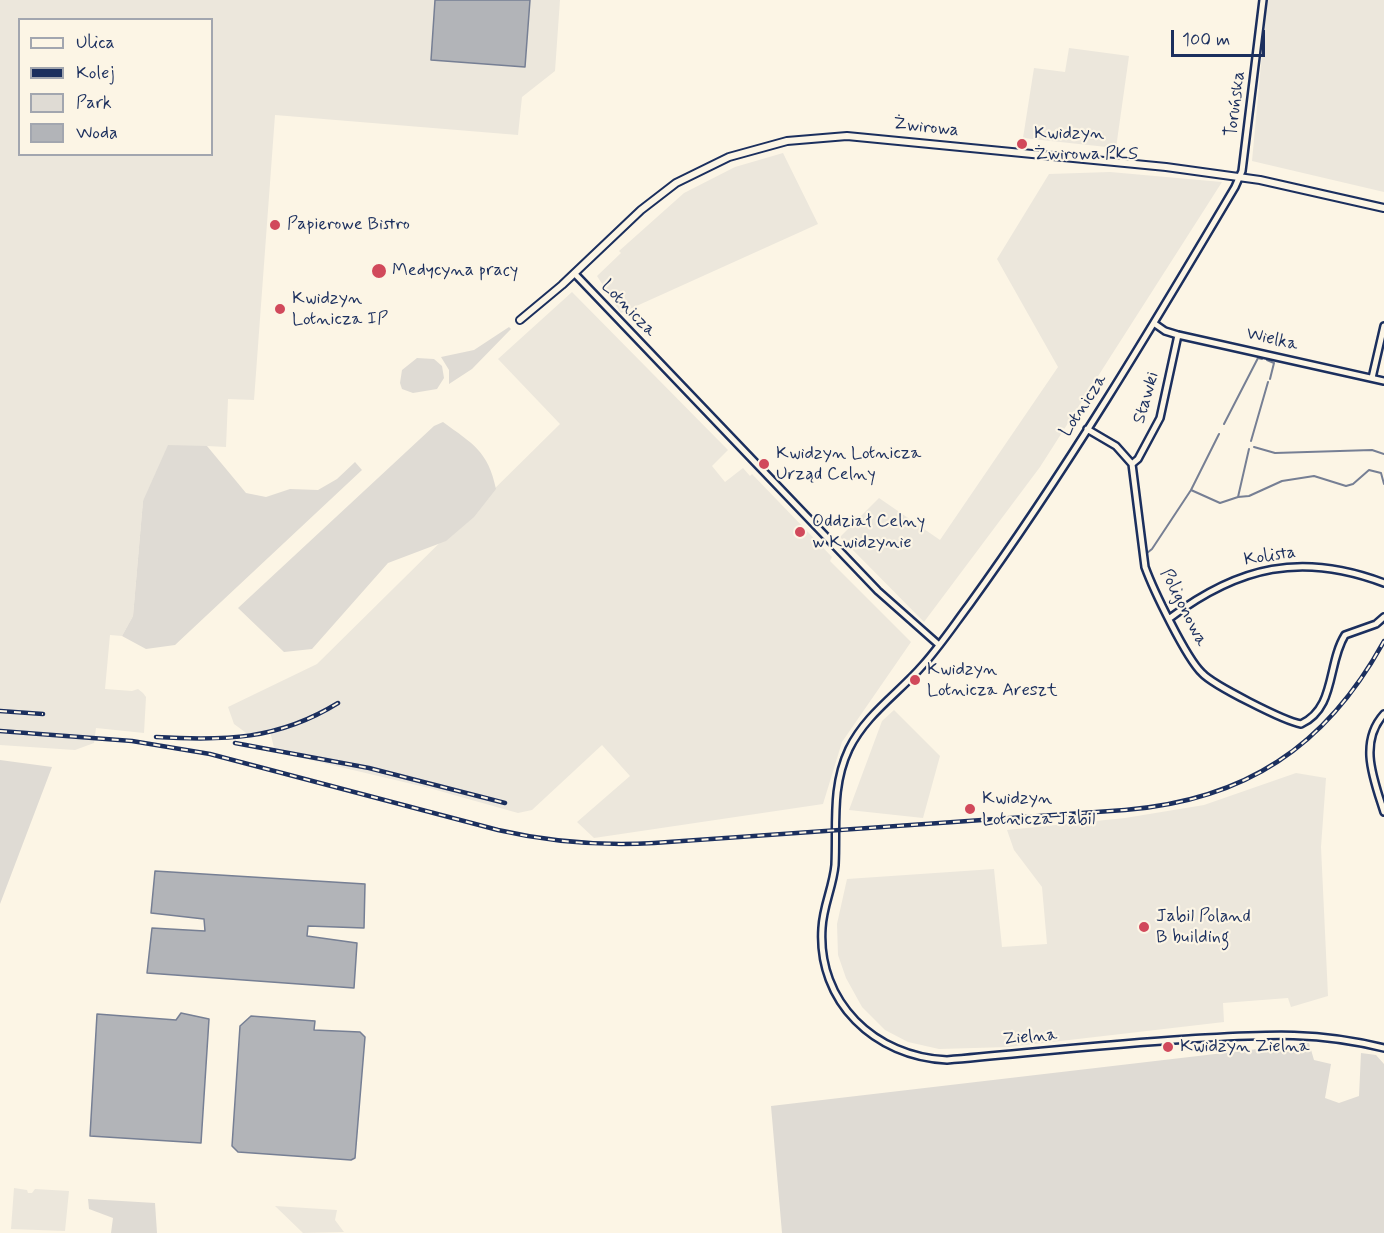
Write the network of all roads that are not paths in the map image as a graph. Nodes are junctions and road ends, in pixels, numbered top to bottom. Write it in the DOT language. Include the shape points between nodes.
graph roads {
  1 [pos="1263,0"];
  2 [pos="1240,176"];
  3 [pos="1384,208"];
  4 [pos="575,274"];
  5 [pos="520,320"];
  6 [pos="1155,324"];
  7 [pos="1384,326"];
  8 [pos="1178,335"];
  9 [pos="1372,378"];
  10 [pos="1384,381"];
  11 [pos="1087,429"];
  12 [pos="1132,464"];
  13 [pos="1384,583"];
  14 [pos="1384,617"];
  15 [pos="1170,618"];
  16 [pos="939,645"];
  17 [pos="1384,714"];
  18 [pos="1384,812"];
  19 [pos="835,865"];
  20 [pos="1384,1048"];
  1 -- 2 [label="street, Toruńska"];
  2 -- 3 [label="street, Żwirowa"];
  2 -- 4 [label="street, Żwirowa" via="857,137 787,141 729,157 676,183 641,210"];
  2 -- 6 [label="street, Lotnicza"];
  4 -- 5 [label="street, Żwirowa"];
  4 -- 16 [label="street, Lotnicza" via="878,591"];
  6 -- 8 [label="street, Wielka"];
  6 -- 11 [label="street, Lotnicza"];
  7 -- 9 [label="street"];
  8 -- 9 [label="street, Wielka"];
  8 -- 12 [label="street, Stawki" via="1161,418"];
  9 -- 10 [label="street, Wielka"];
  11 -- 12 [label="street" via="1116,446"];
  11 -- 16 [label="street, Lotnicza"];
  12 -- 15 [label="street, Poligonowa" via="1145,567"];
  13 -- 15 [label="street, Kolista" via="1329,567 1273,569 1220,585"];
  14 -- 15 [label="street, Poligonowa" via="1376,624 1345,634 1321,709 1301,724 1205,676"];
  16 -- 19 [label="street, Lotnicza" via="869,718 850,748 835,792"];
  17 -- 18 [label="street" via="1374,729 1370,758"];
  19 -- 20 [label="street, Zielna" via="822,928 823,957 830,983 858,1024 902,1053 947,1060 1161,1041 1301,1034 1331,1036"];
}
